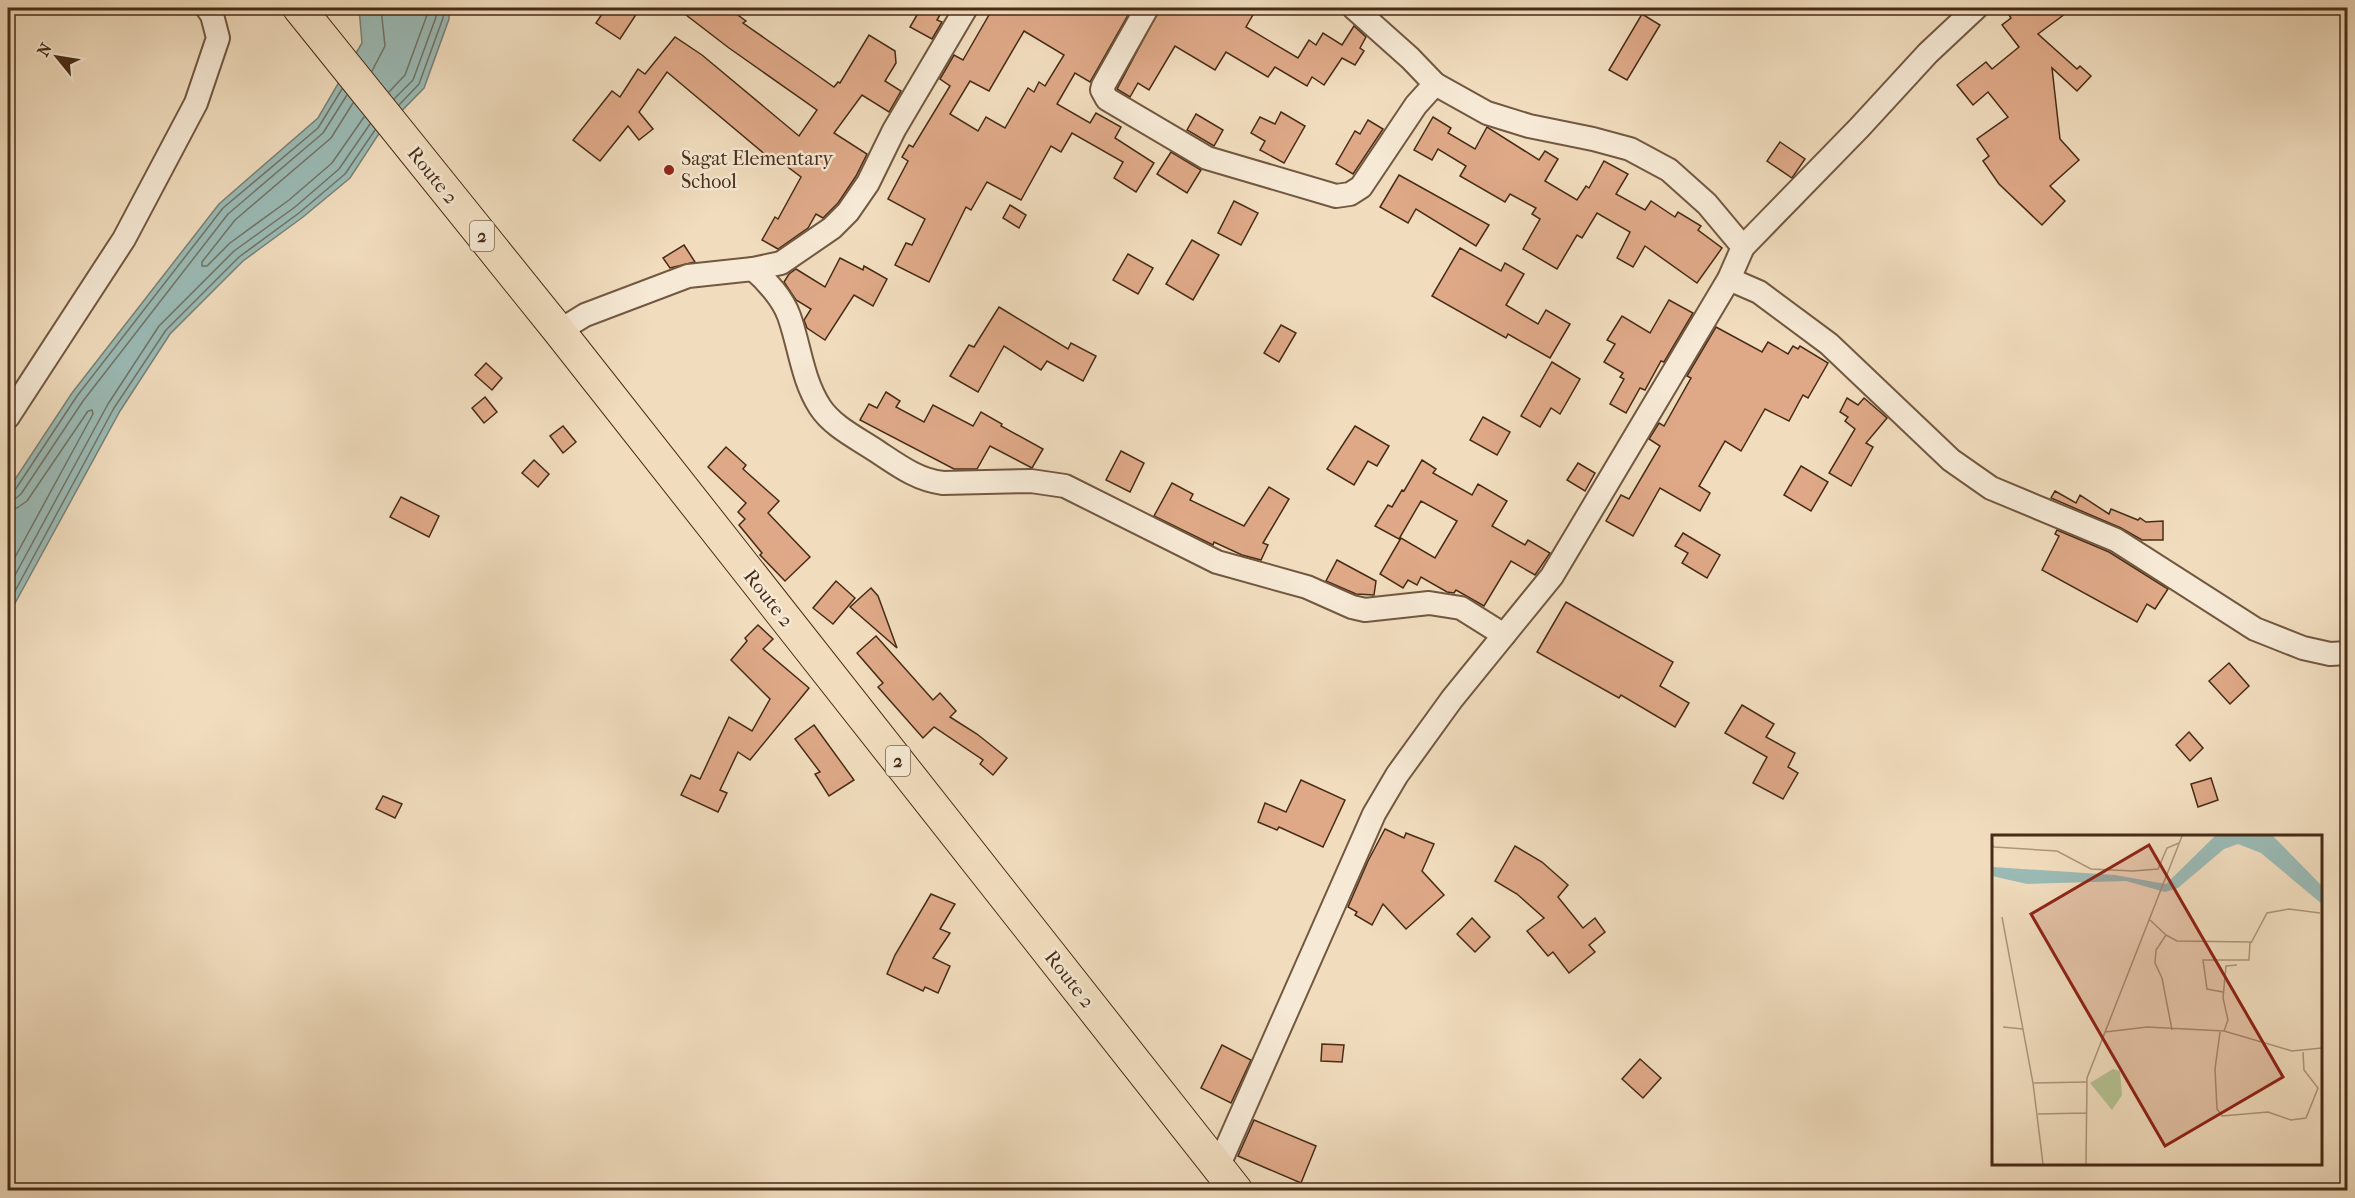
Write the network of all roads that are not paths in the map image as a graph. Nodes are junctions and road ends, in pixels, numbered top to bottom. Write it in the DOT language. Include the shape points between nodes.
graph roads {
  1 [pos="207,8"];
  2 [pos="299,8"];
  3 [pos="966,8"];
  4 [pos="1147,8"];
  5 [pos="1354,8"];
  6 [pos="1976,8"];
  7 [pos="1435,84"];
  8 [pos="1743,247"];
  9 [pos="753,269"];
  10 [pos="1729,279"];
  11 [pos="559,331"];
  12 [pos="8,417"];
  13 [pos="1504,635"];
  14 [pos="2348,653"];
  15 [pos="1227,1179"];
  1 -- 12 [label="street" via="218,38 196,103 124,239"];
  2 -- 11 [label="highway, Route 2 / 2"];
  3 -- 9 [label="street" via="848,212 832,228 781,263"];
  4 -- 7 [label="street" via="1103,86 1107,99 1207,158 1336,196 1361,187 1416,105"];
  5 -- 7 [label="street"];
  6 -- 8 [label="street"];
  7 -- 8 [label="street" via="1487,113 1640,154 1670,170 1707,204"];
  8 -- 10 [label="street"];
  9 -- 11 [label="street" via="688,276 585,315"];
  9 -- 13 [label="street" via="789,315 809,388 821,409 914,476 943,483 1031,481 1065,486 1217,562 1307,587 1365,610 1429,603 1461,608"];
  10 -- 13 [label="street" via="1552,576"];
  10 -- 14 [label="street" via="1759,292 1829,344 1951,460 1991,488 2116,540 2255,629 2303,648"];
  11 -- 15 [label="highway, Route 2 / 2"];
  13 -- 15 [label="street" via="1452,699 1374,814"];
}
